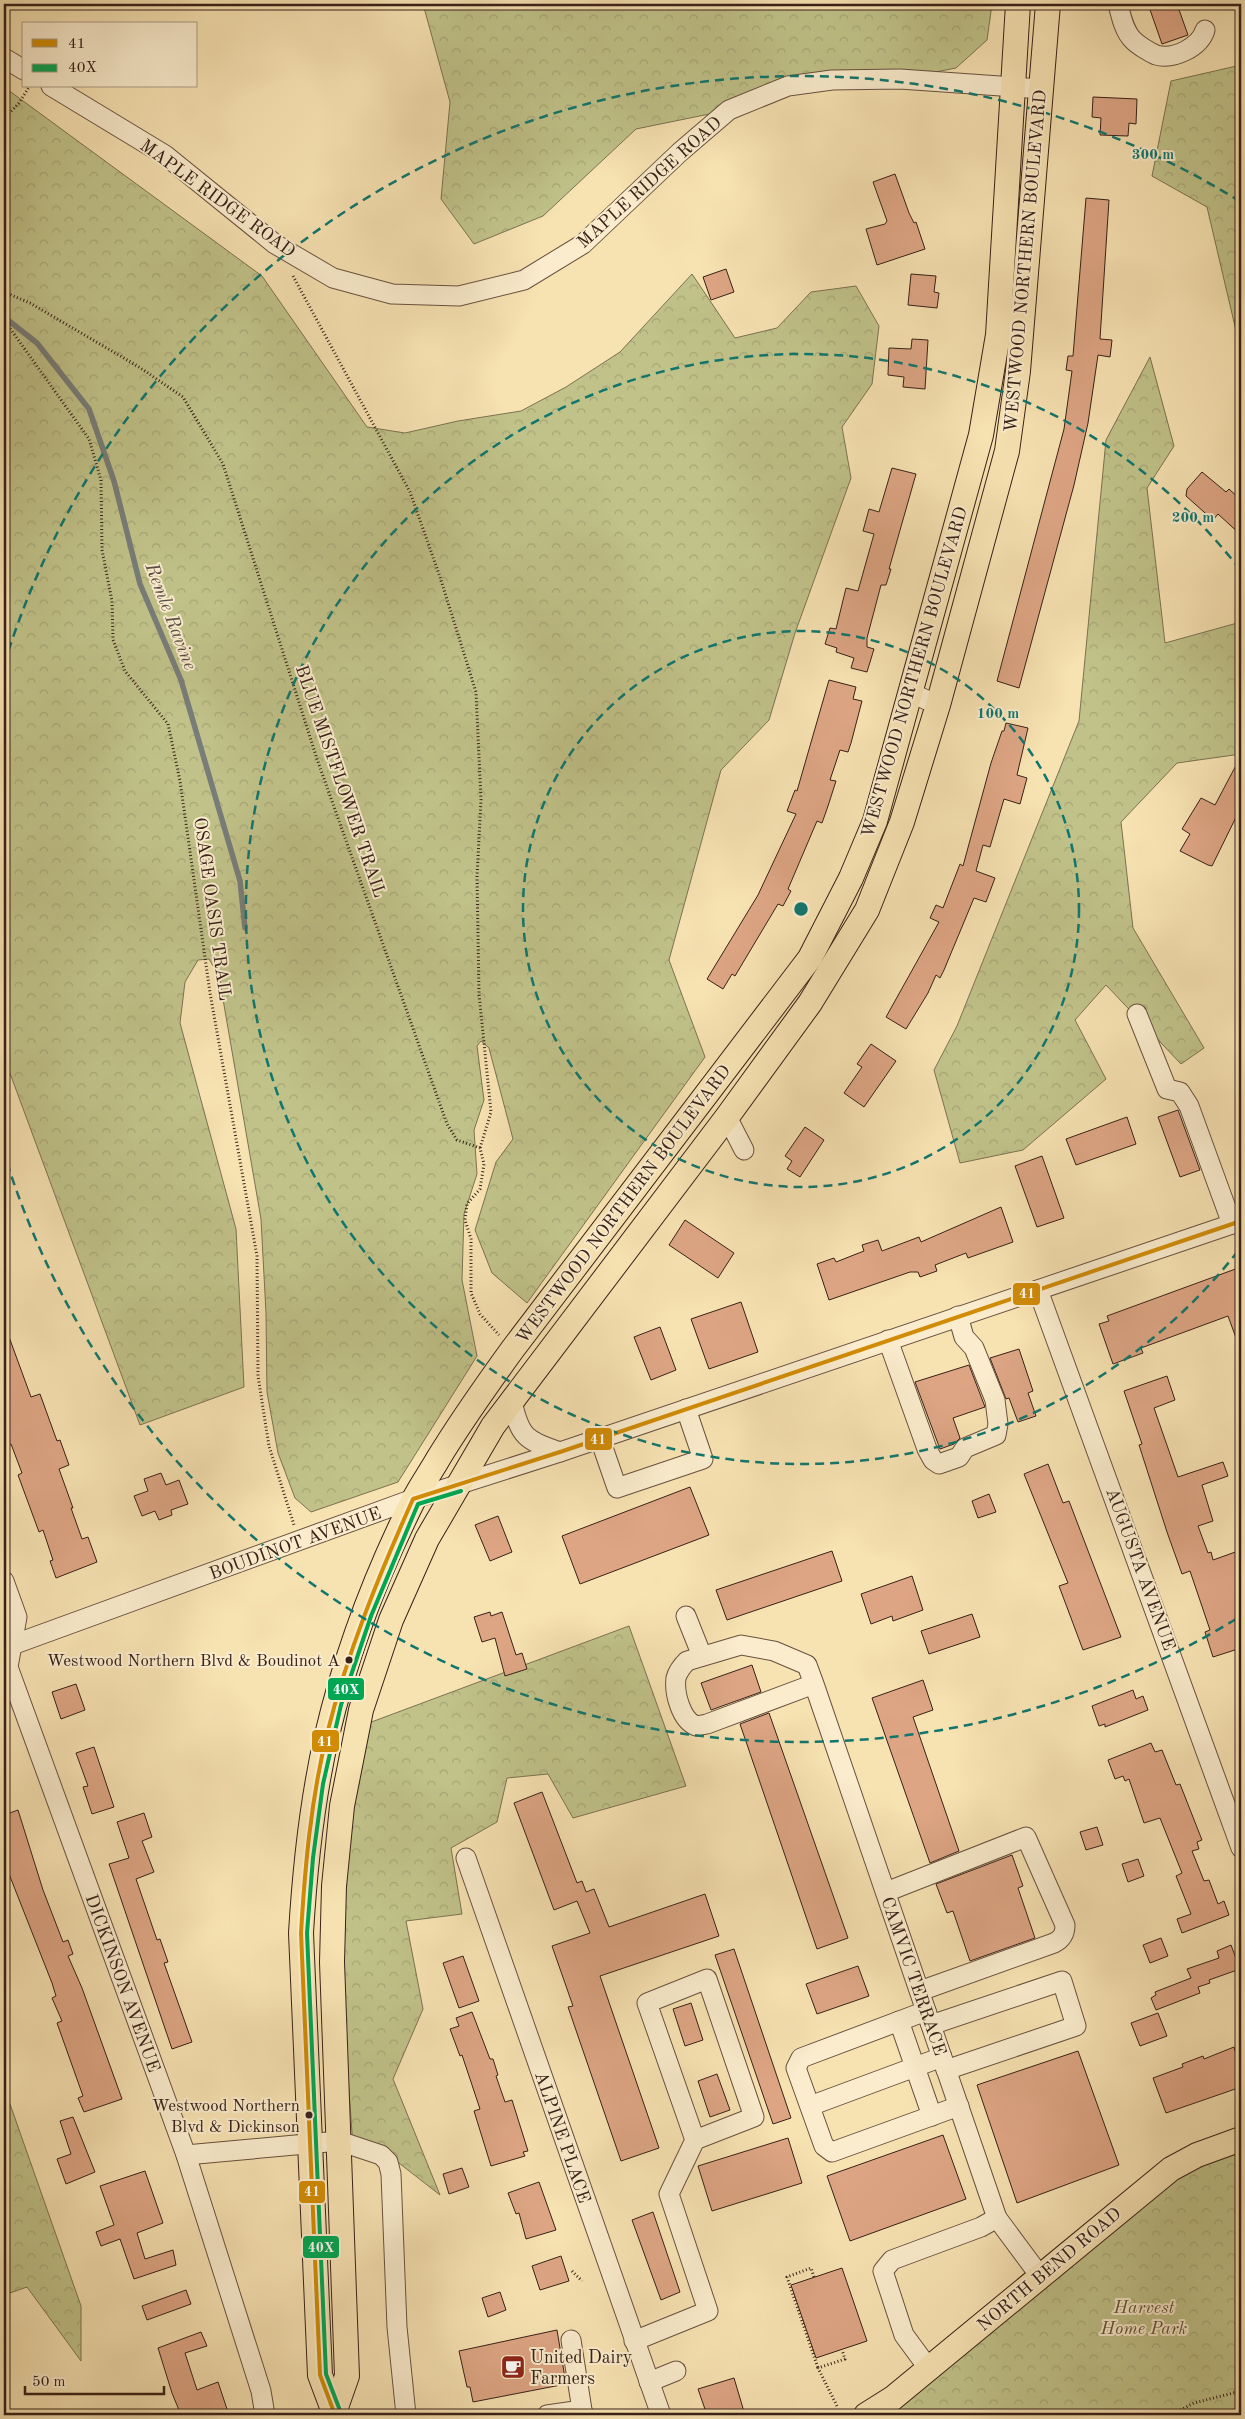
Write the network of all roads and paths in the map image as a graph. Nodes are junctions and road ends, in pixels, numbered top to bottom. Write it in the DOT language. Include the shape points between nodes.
graph roads {
  1 [pos="1018,4"];
  2 [pos="1048,4"];
  3 [pos="1118,4"];
  4 [pos="1204,30"];
  5 [pos="4,58"];
  6 [pos="22,69"];
  7 [pos="1013,87"];
  8 [pos="29,88"];
  9 [pos="54,88"];
  10 [pos="1042,88"];
  11 [pos="4,119"];
  12 [pos="275,244"];
  13 [pos="4,292"];
  14 [pos="4,320"];
  15 [pos="989,388"];
  16 [pos="1015,391"];
  17 [pos="911,693"];
  18 [pos="938,705"];
  19 [pos="1136,1014"];
  20 [pos="704,1098"];
  21 [pos="727,1117"];
  22 [pos="480,1148"];
  23 [pos="744,1150"];
  24 [pos="1236,1222"];
  25 [pos="1038,1290"];
  26 [pos="958,1316"];
  27 [pos="888,1340"];
  28 [pos="512,1350"];
  29 [pos="512,1401"];
  30 [pos="686,1409"];
  31 [pos="600,1439"];
  32 [pos="560,1452"];
  33 [pos="458,1485"];
  34 [pos="413,1499"];
  35 [pos="300,1541"];
  36 [pos="4,1581"];
  37 [pos="686,1616"];
  38 [pos="8,1647"];
  39 [pos="702,1656"];
  40 [pos="814,1684"];
  41 [pos="309,1841"];
  42 [pos="338,1844"];
  43 [pos="1241,1848"];
  44 [pos="466,1858"];
  45 [pos="886,1892"];
  46 [pos="920,1991"];
  47 [pos="928,2018"];
  48 [pos="898,2021"];
  49 [pos="944,2064"];
  50 [pos="915,2068"];
  51 [pos="810,2106"];
  52 [pos="959,2106"];
  53 [pos="932,2116"];
  54 [pos="1241,2139"];
  55 [pos="695,2140"];
  56 [pos="339,2141"];
  57 [pos="309,2143"];
  58 [pos="186,2155"];
  59 [pos="997,2218"];
  60 [pos="572,2272"];
  61 [pos="1040,2276"];
  62 [pos="814,2277"];
  63 [pos="582,2281"];
  64 [pos="571,2340"];
  65 [pos="634,2341"];
  66 [pos="842,2350"];
  67 [pos="818,2368"];
  68 [pos="929,2368"];
  69 [pos="676,2371"];
  70 [pos="649,2382"];
  71 [pos="1241,2391"];
  72 [pos="838,2406"];
  73 [pos="335,2413"];
  74 [pos="582,2413"];
  75 [pos="265,2415"];
  76 [pos="406,2415"];
  77 [pos="550,2415"];
  78 [pos="661,2415"];
  79 [pos="866,2415"];
  80 [pos="1171,2415"];
  1 -- 7 [label="main road, WESTWOOD NORTHERN BOULEVARD"];
  2 -- 10 [label="main road, WESTWOOD NORTHERN BOULEVARD"];
  3 -- 4 [label="street" via="1132,39 1157,55 1178,53 1193,46 1202,39"];
  5 -- 6 [label="street"];
  7 -- 10 [label="street, MAPLE RIDGE ROAD"];
  7 -- 12 [label="street, MAPLE RIDGE ROAD" via="900,79 832,80 788,86 729,110 583,244 524,280 459,296 392,294 333,278"];
  7 -- 15 [label="main road, WESTWOOD NORTHERN BOULEVARD" via="998,335"];
  8 -- 11 [label="path"];
  9 -- 12 [label="street, MAPLE RIDGE ROAD" via="165,154"];
  10 -- 16 [label="main road, WESTWOOD NORTHERN BOULEVARD"];
  12 -- 22 [label="path" via="410,492 476,692 481,800 477,877 479,994 491,1112"];
  13 -- 22 [label="path, BLUE MISTFLOWER TRAIL" via="39,308 140,367 183,397 224,464 317,759 447,1124 457,1140"];
  14 -- 35 [label="path, OSAGE OASIS TRAIL" via="89,439 101,480 102,550 112,601 113,640 125,671 168,724 180,780 210,993 257,1256 258,1376 269,1446"];
  15 -- 16 [label="street"];
  15 -- 17 [label="main road, WESTWOOD NORTHERN BOULEVARD" via="981,435"];
  16 -- 18 [label="main road, WESTWOOD NORTHERN BOULEVARD" via="1006,451"];
  17 -- 18 [label="street"];
  17 -- 20 [label="main road, WESTWOOD NORTHERN BOULEVARD" via="875,821 851,878 810,958"];
  18 -- 21 [label="main road, WESTWOOD NORTHERN BOULEVARD" via="902,822 867,910 810,1003"];
  19 -- 24 [label="street" via="1167,1089 1180,1092 1189,1106"];
  20 -- 21 [label="main road"];
  20 -- 28 [label="main road, WESTWOOD NORTHERN BOULEVARD"];
  21 -- 23 [label="street"];
  21 -- 29 [label="main road, WESTWOOD NORTHERN BOULEVARD"];
  22 -- 28 [label="path" via="484,1164 480,1189 468,1204 465,1220 470,1239 471,1293 480,1314"];
  24 -- 25 [label="street, BOUDINOT AVENUE"];
  25 -- 26 [label="street, BOUDINOT AVENUE"];
  25 -- 43 [label="street, AUGUSTA AVENUE"];
  26 -- 27 [label="street, BOUDINOT AVENUE"];
  26 -- 27 [label="street" via="964,1337 974,1348 995,1400 998,1430 996,1435 965,1448 959,1457 940,1464 933,1460 927,1449"];
  27 -- 30 [label="street, BOUDINOT AVENUE"];
  28 -- 34 [label="main road, WESTWOOD NORTHERN BOULEVARD" via="471,1406"];
  29 -- 32 [label="street" via="519,1427 526,1437"];
  29 -- 33 [label="main road, WESTWOOD NORTHERN BOULEVARD"];
  30 -- 31 [label="street, BOUDINOT AVENUE"];
  30 -- 31 [label="street" via="702,1459 616,1488"];
  31 -- 32 [label="street, BOUDINOT AVENUE"];
  32 -- 33 [label="street, BOUDINOT AVENUE"];
  33 -- 34 [label="street, BOUDINOT AVENUE"];
  33 -- 42 [label="main road, WESTWOOD NORTHERN BOULEVARD" via="426,1539 382,1646 361,1710"];
  34 -- 35 [label="street, BOUDINOT AVENUE"];
  34 -- 41 [label="main road, WESTWOOD NORTHERN BOULEVARD" via="374,1587 348,1664 327,1734"];
  35 -- 38 [label="street, BOUDINOT AVENUE"];
  36 -- 38 [label="street, DICKINSON AVENUE" via="17,1617"];
  37 -- 39 [label="street"];
  38 -- 58 [label="street, DICKINSON AVENUE" via="8,1667"];
  39 -- 40 [label="street, CAMVIC TERRACE" via="741,1645 753,1646 807,1665"];
  39 -- 40 [label="street" via="687,1662 676,1677 676,1691 685,1719 696,1726"];
  40 -- 45 [label="street, CAMVIC TERRACE"];
  41 -- 42 [label="street"];
  41 -- 57 [label="main road, WESTWOOD NORTHERN BOULEVARD" via="301,1933"];
  42 -- 56 [label="main road, WESTWOOD NORTHERN BOULEVARD" via="332,1962"];
  44 -- 65 [label="street, ALPINE PLACE"];
  45 -- 46 [label="street, CAMVIC TERRACE"];
  45 -- 46 [label="street" via="1026,1837 1065,1925 1061,1939 1054,1944"];
  46 -- 47 [label="street, CAMVIC TERRACE"];
  47 -- 48 [label="street"];
  47 -- 49 [label="street, CAMVIC TERRACE"];
  47 -- 49 [label="street" via="1062,1981 1076,2026"];
  48 -- 50 [label="street"];
  48 -- 51 [label="street" via="801,2058 796,2068"];
  49 -- 50 [label="street"];
  49 -- 52 [label="street, CAMVIC TERRACE"];
  50 -- 51 [label="street"];
  50 -- 53 [label="street"];
  51 -- 53 [label="street" via="824,2146 832,2152"];
  52 -- 53 [label="street"];
  52 -- 59 [label="street, CAMVIC TERRACE"];
  54 -- 61 [label="main road, NORTH BEND ROAD" via="1197,2155 1171,2169"];
  55 -- 55 [label="street" via="647,2003 707,1979 754,2117"];
  55 -- 65 [label="street" via="669,2194 708,2311"];
  56 -- 57 [label="street"];
  56 -- 73 [label="main road, WESTWOOD NORTHERN BOULEVARD" via="347,2376"];
  56 -- 76 [label="street" via="382,2155 391,2174 397,2327"];
  57 -- 58 [label="street"];
  57 -- 73 [label="main road, WESTWOOD NORTHERN BOULEVARD" via="320,2375"];
  58 -- 75 [label="street, DICKINSON AVENUE" via="261,2391"];
  59 -- 61 [label="street, CAMVIC TERRACE"];
  59 -- 68 [label="street" via="892,2260 883,2271 904,2335"];
  60 -- 63 [label="path"];
  61 -- 68 [label="main road, NORTH BEND ROAD"];
  62 -- 67 [label="path" via="811,2268 787,2277"];
  64 -- 74 [label="street"];
  65 -- 70 [label="street, ALPINE PLACE"];
  66 -- 67 [label="path" via="845,2359"];
  67 -- 72 [label="path"];
  68 -- 79 [label="main road, NORTH BEND ROAD" via="893,2398"];
  69 -- 70 [label="street"];
  70 -- 78 [label="street, ALPINE PLACE"];
  71 -- 80 [label="path" via="1194,2403"];
  74 -- 77 [label="street"];
}
